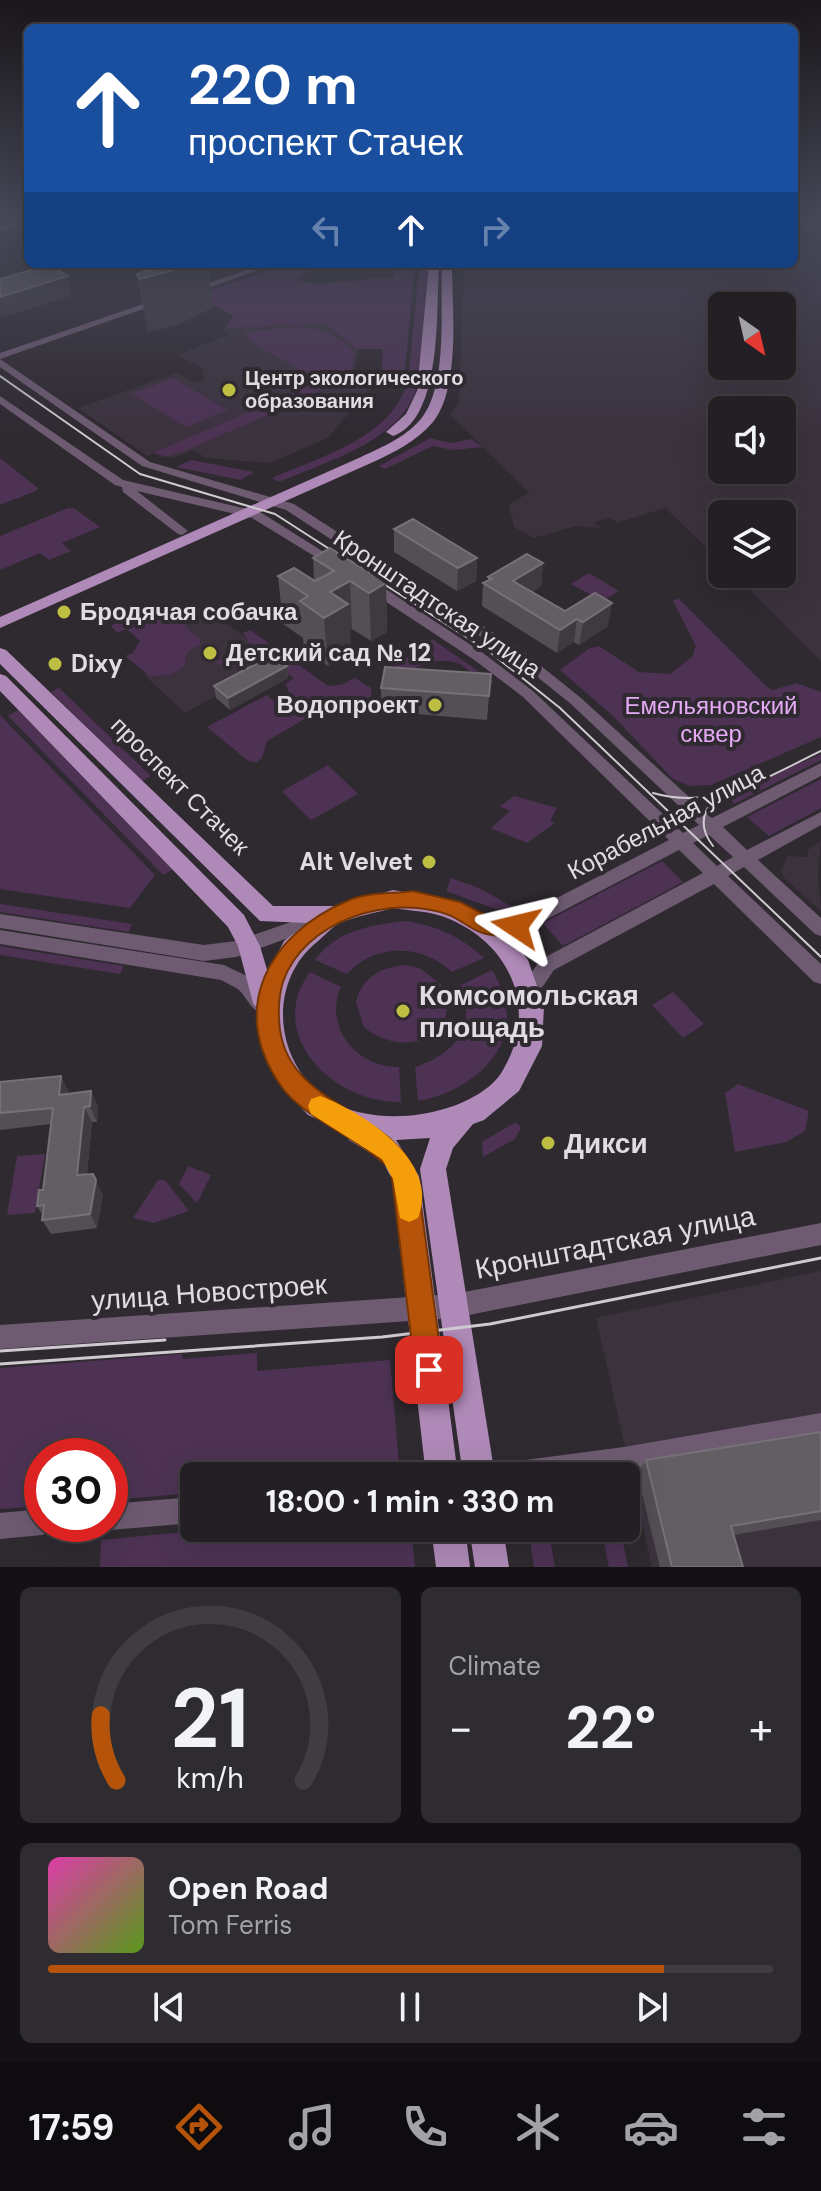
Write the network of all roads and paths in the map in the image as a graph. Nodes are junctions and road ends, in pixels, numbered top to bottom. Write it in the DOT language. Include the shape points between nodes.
graph roads {
  1 [pos="180,289"];
  2 [pos="198,289"];
  3 [pos="432,289"];
  4 [pos="446,289"];
  5 [pos="181,295"];
  6 [pos="166,300"];
  7 [pos="0,350"];
  8 [pos="0,356"];
  9 [pos="0,362"];
  10 [pos="0,399"];
  11 [pos="119,483"];
  12 [pos="268,499"];
  13 [pos="240,510"];
  14 [pos="182,531"];
  15 [pos="0,612"];
  16 [pos="0,623"];
  17 [pos="0,654"];
  18 [pos="0,680"];
  19 [pos="821,769"];
  20 [pos="821,818"];
  21 [pos="710,827"];
  22 [pos="682,842"];
  23 [pos="745,859"];
  24 [pos="715,874"];
  25 [pos="336,914"];
  26 [pos="0,921"];
  27 [pos="488,926"];
  28 [pos="821,929"];
  29 [pos="0,937"];
  30 [pos="249,946"];
  31 [pos="821,976"];
  32 [pos="531,987"];
  33 [pos="267,1011"];
  34 [pos="465,1115"];
  35 [pos="338,1117"];
  36 [pos="821,1234"];
  37 [pos="454,1306"];
  38 [pos="422,1309"];
  39 [pos="0,1337"];
  40 [pos="821,1426"];
  41 [pos="440,1462"];
  42 [pos="477,1462"];
  43 [pos="609,1462"];
  44 [pos="180,1511"];
  45 [pos="128,1516"];
  46 [pos="24,1524"];
  47 [pos="0,1526"];
  48 [pos="450,1542"];
  49 [pos="488,1542"];
  50 [pos="453,1567"];
  51 [pos="492,1567"];
  1 -- 7 [label="street"];
  2 -- 5 [label="street"];
  3 -- 12 [label="main road" via="426,373 412,416 377,442"];
  4 -- 12 [label="main road" via="441,374 429,417 391,447"];
  6 -- 8 [label="street"];
  9 -- 12 [label="street, Кронштадтская улица" via="146,464"];
  10 -- 11 [label="street, Кронштадтская улица"];
  11 -- 13 [label="street, Кронштадтская улица"];
  11 -- 14 [label="street"];
  12 -- 13 [label="main road"];
  12 -- 21 [label="street, Кронштадтская улица" via="331,533 520,656 576,701"];
  13 -- 14 [label="main road"];
  13 -- 16 [label="main road"];
  13 -- 22 [label="street, Кронштадтская улица" via="266,518 498,670 564,726"];
  14 -- 15 [label="main road"];
  17 -- 25 [label="main road, проспект Стачек" via="268,915"];
  18 -- 30 [label="main road" via="236,921"];
  19 -- 21 [label="street, Корабельная улица"];
  20 -- 23 [label="street"];
  21 -- 22 [label="street, Корабельная улица"];
  21 -- 23 [label="street, Кронштадтская улица"];
  22 -- 24 [label="street, Кронштадтская улица"];
  22 -- 27 [label="street, Корабельная улица" via="522,924"];
  23 -- 24 [label="street"];
  23 -- 28 [label="street, Кронштадтская улица"];
  24 -- 31 [label="street, Кронштадтская улица"];
  24 -- 32 [label="street" via="547,965"];
  25 -- 27 [label="main road" via="373,901 413,899 453,908"];
  25 -- 30 [label="street"];
  25 -- 33 [label="main road" via="287,954 273,981"];
  26 -- 30 [label="street" via="204,953"];
  27 -- 32 [label="main road" via="515,954"];
  29 -- 33 [label="street" via="224,973 246,985"];
  30 -- 33 [label="main road"];
  32 -- 34 [label="main road" via="534,1022 525,1056 502,1089"];
  33 -- 35 [label="main road" via="281,1067 311,1100"];
  34 -- 35 [label="main road" via="402,1130"];
  34 -- 37 [label="main road" via="442,1141 433,1169"];
  35 -- 38 [label="main road" via="379,1141 400,1163"];
  36 -- 37 [label="street, Кронштадтская улица"];
  37 -- 38 [label="street, Кронштадтская улица"];
  37 -- 42 [label="main road"];
  38 -- 39 [label="street, улица Новостроек"];
  38 -- 41 [label="main road"];
  40 -- 43 [label="street"];
  44 -- 45 [label="street"];
  46 -- 47 [label="street"];
  48 -- 50 [label="main road"];
  49 -- 51 [label="main road"];
}
